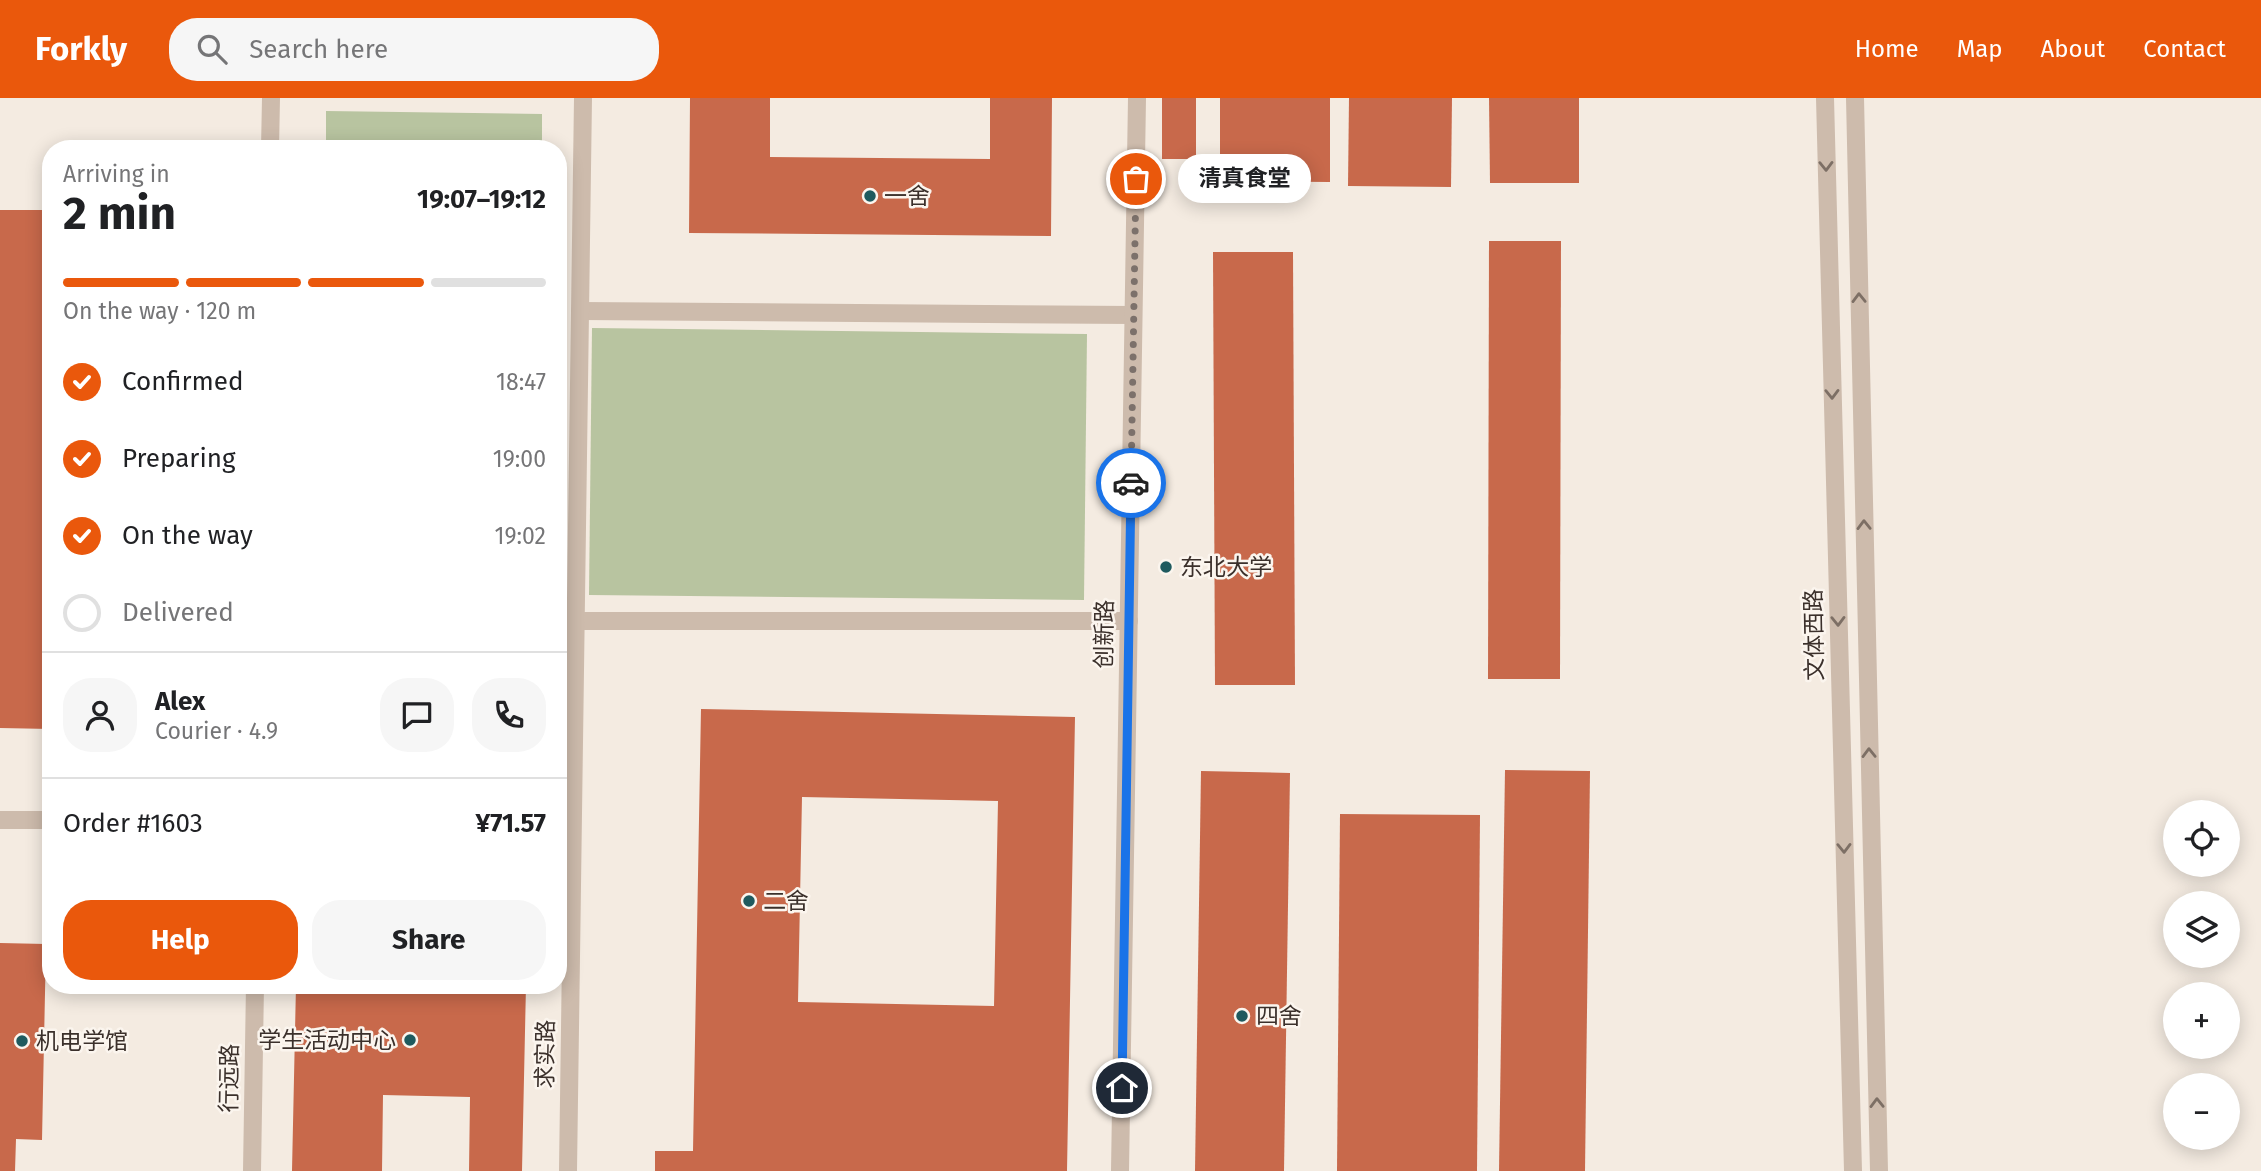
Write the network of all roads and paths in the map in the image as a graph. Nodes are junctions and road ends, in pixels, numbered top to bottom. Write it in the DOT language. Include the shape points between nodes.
graph roads {
  1 [pos="271,98"];
  2 [pos="583,98"];
  3 [pos="1137,98"];
  4 [pos="1825,98"];
  5 [pos="1855,98"];
  6 [pos="270,140"];
  7 [pos="580,311"];
  8 [pos="1133,315"];
  9 [pos="576,621"];
  10 [pos="1129,621"];
  11 [pos="567,805"];
  12 [pos="0,820"];
  13 [pos="42,820"];
  14 [pos="255,994"];
  15 [pos="567,994"];
  16 [pos="252,1171"];
  17 [pos="568,1171"];
  18 [pos="1121,1171"];
  19 [pos="1853,1171"];
  20 [pos="1879,1171"];
  1 -- 6 [label="street"];
  2 -- 7 [label="street, 求实路"];
  3 -- 8 [label="street, 创新路"];
  4 -- 19 [label="street, 文体西路, one-way"];
  20 -- 5 [label="street, one-way"];
  7 -- 8 [label="street"];
  7 -- 9 [label="street, 求实路"];
  8 -- 10 [label="street, 创新路"];
  9 -- 10 [label="street"];
  9 -- 11 [label="street, 求实路"];
  10 -- 18 [label="street, 创新路"];
  12 -- 13 [label="street"];
  14 -- 16 [label="street, 行远路"];
  15 -- 17 [label="street, 求实路"];
}
